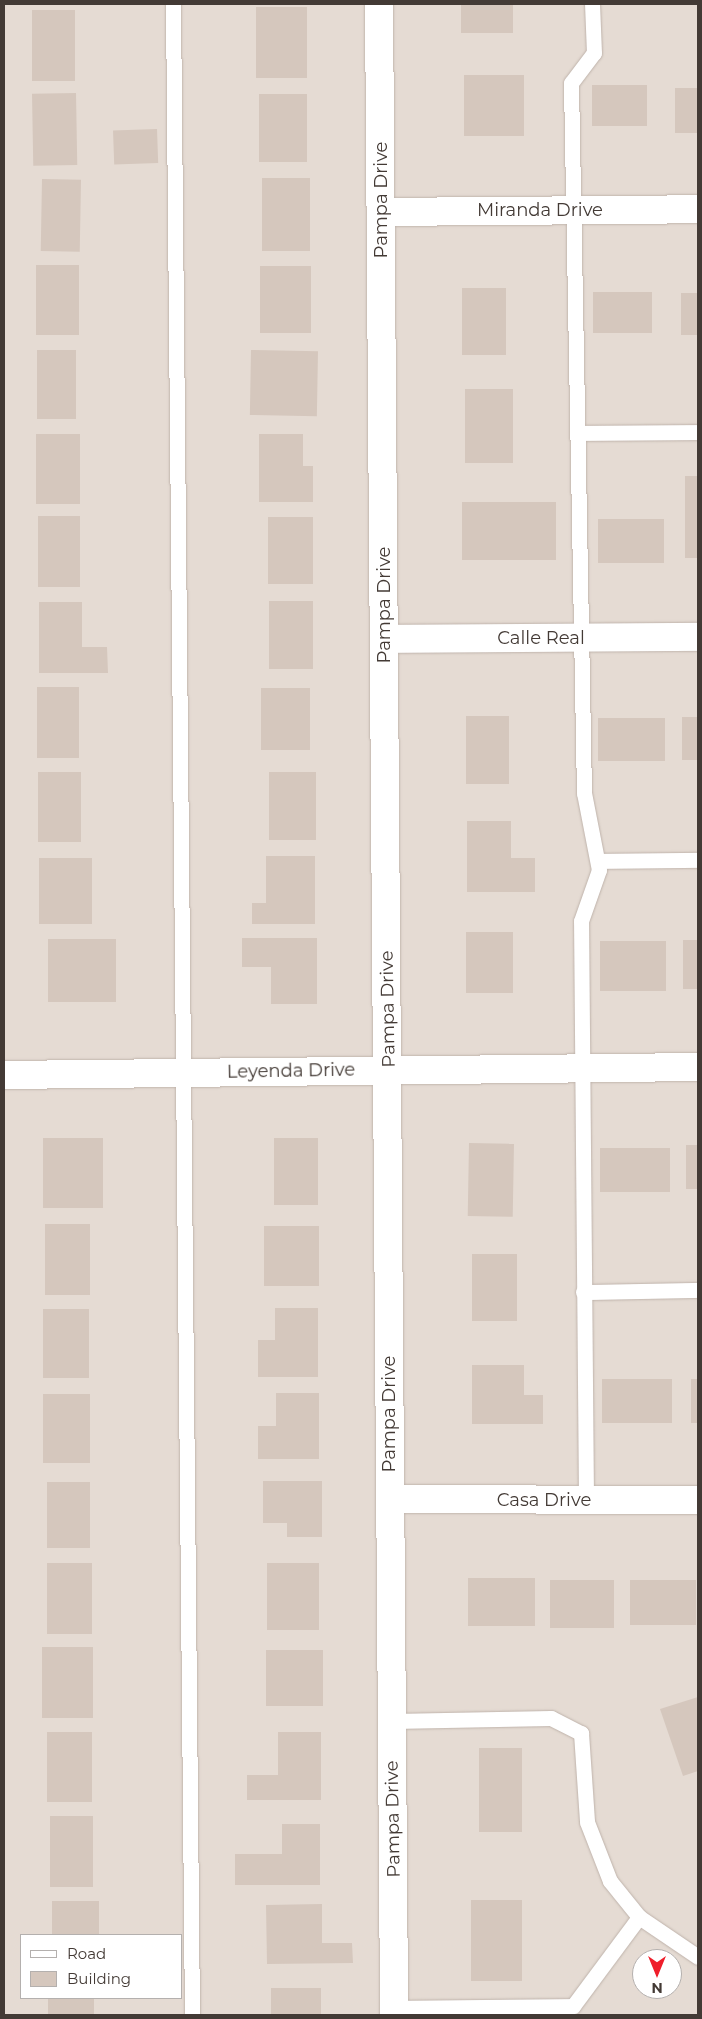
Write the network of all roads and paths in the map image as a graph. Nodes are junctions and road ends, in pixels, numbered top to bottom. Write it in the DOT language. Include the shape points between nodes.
graph roads {
  1 [pos="173,4"];
  2 [pos="379,4"];
  3 [pos="592,4"];
  4 [pos="698,209"];
  5 [pos="574,210"];
  6 [pos="381,212"];
  7 [pos="698,432"];
  8 [pos="577,433"];
  9 [pos="698,637"];
  10 [pos="580,638"];
  11 [pos="384,639"];
  12 [pos="698,860"];
  13 [pos="598,861"];
  14 [pos="698,1067"];
  15 [pos="580,1068"];
  16 [pos="388,1070"];
  17 [pos="183,1073"];
  18 [pos="4,1075"];
  19 [pos="698,1290"];
  20 [pos="583,1292"];
  21 [pos="390,1499"];
  22 [pos="586,1500"];
  23 [pos="698,1500"];
  24 [pos="392,1721"];
  25 [pos="639,1917"];
  26 [pos="698,1956"];
  27 [pos="394,2012"];
  28 [pos="192,2015"];
  1 -- 17 [label="lane"];
  2 -- 6 [label="street, Pampa Drive"];
  3 -- 5 [label="lane" via="594,53 571,83"];
  4 -- 5 [label="street, Miranda Drive"];
  5 -- 6 [label="street, Miranda Drive"];
  5 -- 8 [label="lane"];
  6 -- 11 [label="street, Pampa Drive"];
  7 -- 8 [label="lane"];
  8 -- 10 [label="lane"];
  9 -- 10 [label="street, Calle Real"];
  10 -- 11 [label="street, Calle Real"];
  10 -- 13 [label="lane" via="584,793"];
  11 -- 16 [label="street, Pampa Drive"];
  12 -- 13 [label="lane"];
  13 -- 15 [label="lane" via="599,870 581,921"];
  14 -- 15 [label="street, Leyenda Drive"];
  15 -- 16 [label="street, Leyenda Drive"];
  15 -- 20 [label="lane"];
  16 -- 17 [label="street, Leyenda Drive"];
  16 -- 21 [label="street, Pampa Drive"];
  17 -- 18 [label="street, Leyenda Drive"];
  17 -- 28 [label="lane"];
  19 -- 20 [label="lane"];
  20 -- 22 [label="lane"];
  21 -- 22 [label="street, Casa Drive"];
  21 -- 24 [label="street, Pampa Drive"];
  22 -- 23 [label="street, Casa Drive"];
  24 -- 25 [label="lane" via="551,1718 581,1733 587,1822 610,1881"];
  24 -- 27 [label="street, Pampa Drive"];
  25 -- 26 [label="lane"];
  25 -- 27 [label="lane" via="572,2006"];
}
